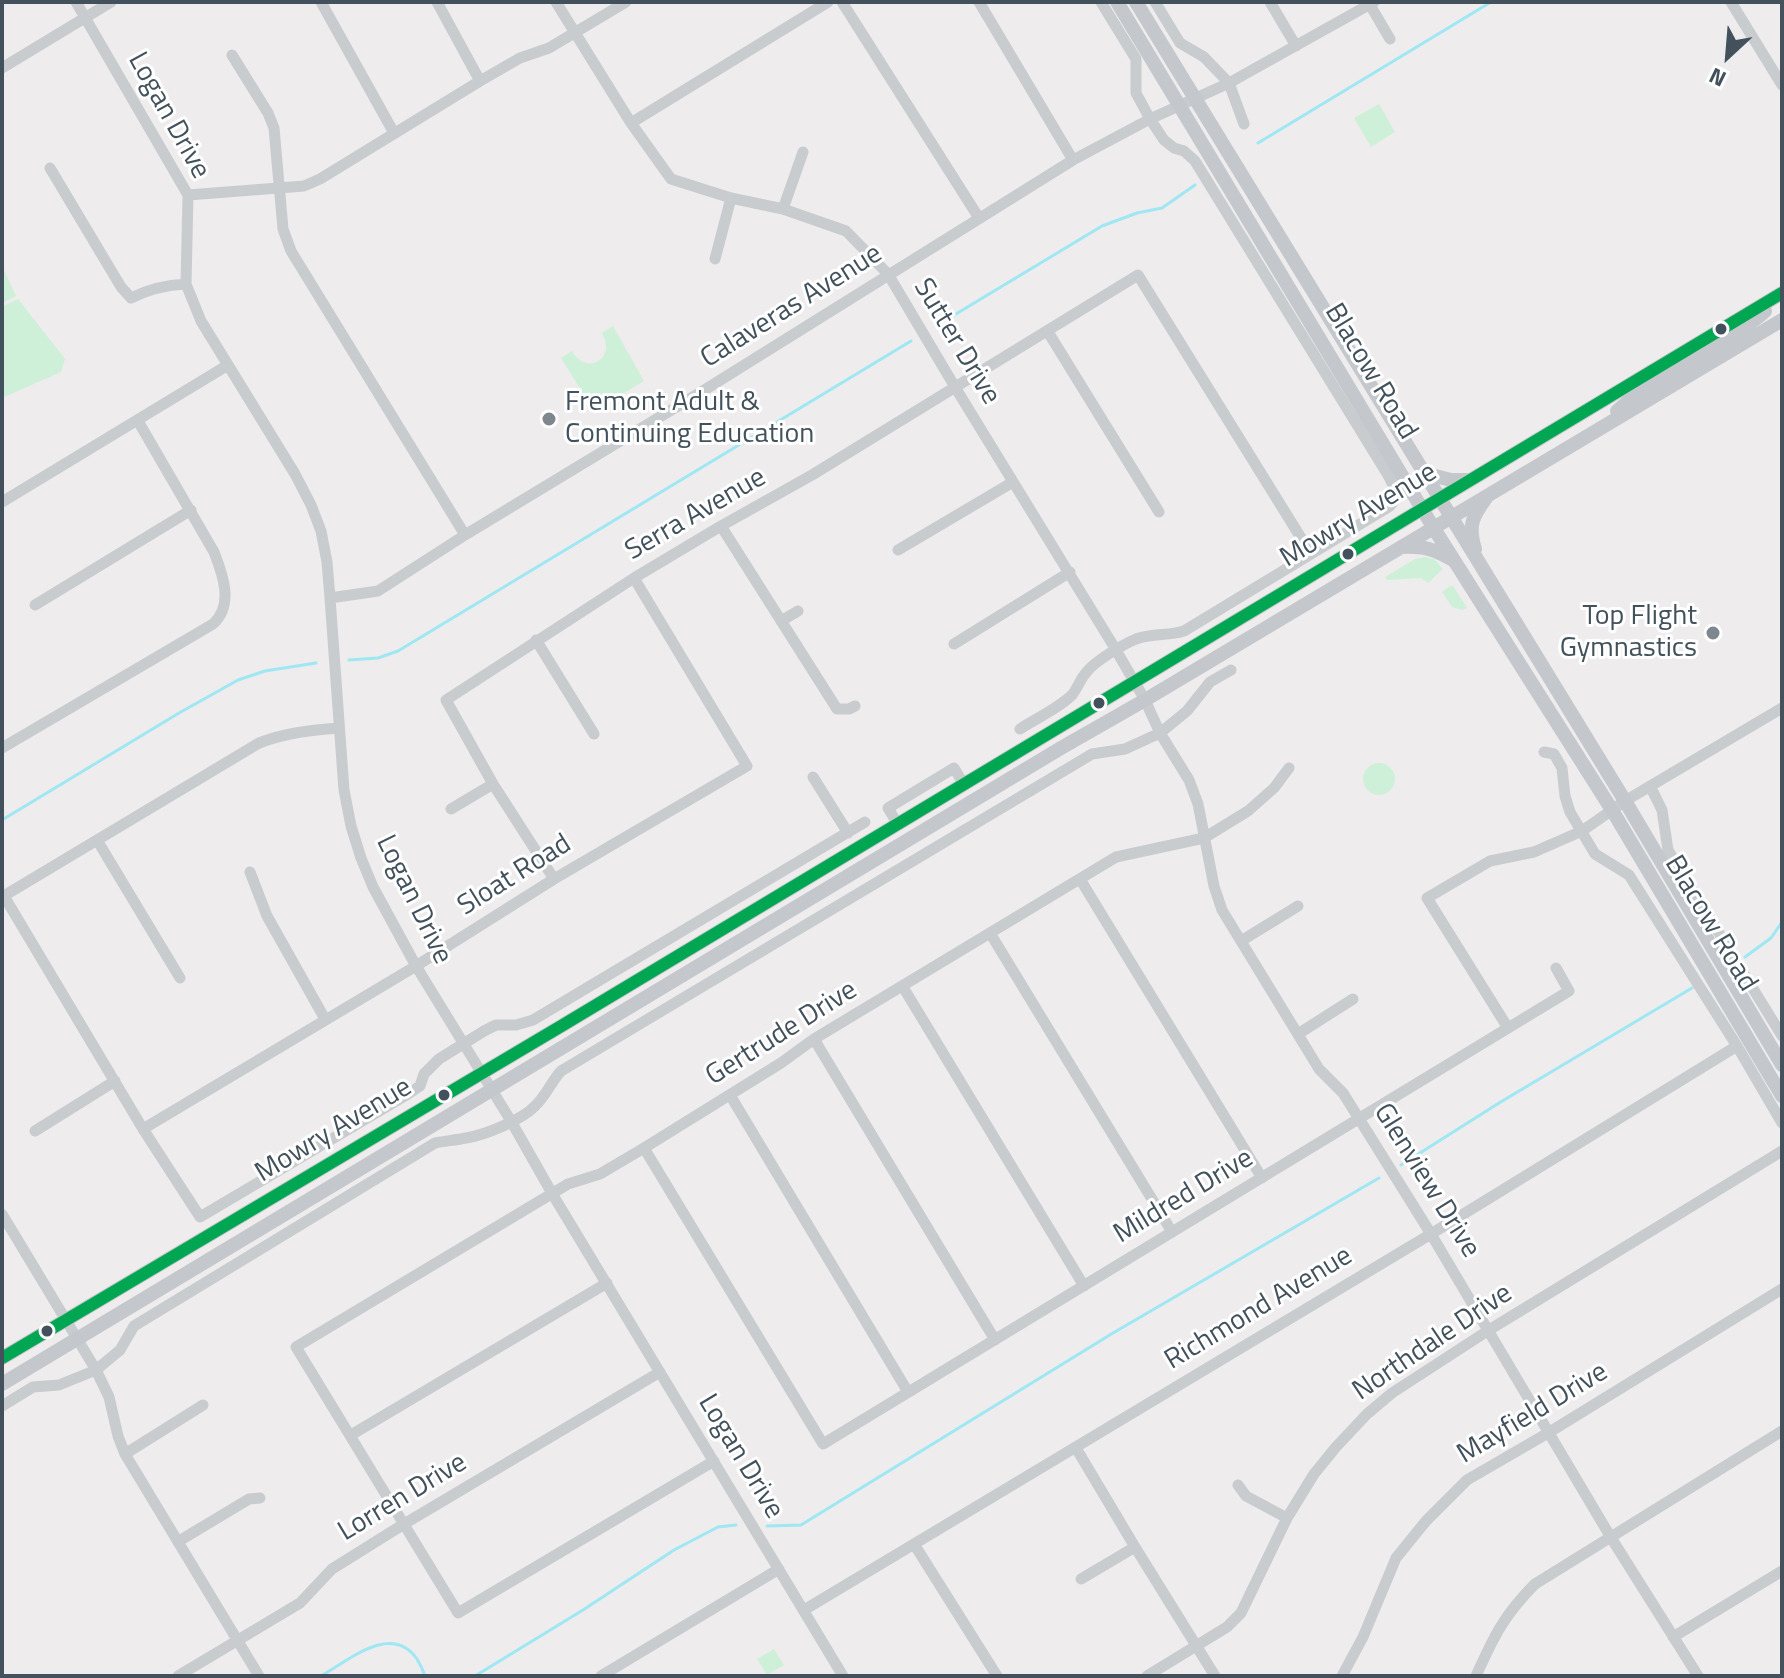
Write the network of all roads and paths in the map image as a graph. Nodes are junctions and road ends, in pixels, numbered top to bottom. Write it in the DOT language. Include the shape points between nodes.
graph roads {
  1 [pos="76,2"];
  2 [pos="111,2"];
  3 [pos="321,2"];
  4 [pos="437,2"];
  5 [pos="556,2"];
  6 [pos="626,2"];
  7 [pos="828,2"];
  8 [pos="842,2"];
  9 [pos="979,2"];
  10 [pos="1101,2"];
  11 [pos="1117,2"];
  12 [pos="1136,2"];
  13 [pos="1155,2"];
  14 [pos="1270,2"];
  15 [pos="1731,2"];
  16 [pos="1372,3"];
  17 [pos="85,18"];
  18 [pos="574,33"];
  19 [pos="1390,39"];
  20 [pos="1296,46"];
  21 [pos="232,55"];
  22 [pos="2,68"];
  23 [pos="480,81"];
  24 [pos="1229,83"];
  25 [pos="1782,85"];
  26 [pos="1196,98"];
  27 [pos="1179,105"];
  28 [pos="1150,119"];
  29 [pos="631,123"];
  30 [pos="1244,124"];
  31 [pos="394,133"];
  32 [pos="803,152"];
  33 [pos="1073,160"];
  34 [pos="50,168"];
  35 [pos="278,187"];
  36 [pos="188,195"];
  37 [pos="731,198"];
  38 [pos="783,209"];
  39 [pos="979,218"];
  40 [pos="715,259"];
  41 [pos="888,274"];
  42 [pos="186,284"];
  43 [pos="1782,293"];
  44 [pos="1782,320"];
  45 [pos="1048,332"];
  46 [pos="1688,350"];
  47 [pos="228,365"];
  48 [pos="1689,376"];
  49 [pos="955,387"];
  50 [pos="138,421"];
  51 [pos="1589,435"];
  52 [pos="1423,473"];
  53 [pos="1470,480"];
  54 [pos="1013,482"];
  55 [pos="1490,494"];
  56 [pos="1396,499"];
  57 [pos="1439,499"];
  58 [pos="2,502"];
  59 [pos="1422,508"];
  60 [pos="191,510"];
  61 [pos="1159,512"];
  62 [pos="1450,517"];
  63 [pos="721,526"];
  64 [pos="1433,527"];
  65 [pos="465,535"];
  66 [pos="1401,547"];
  67 [pos="898,550"];
  68 [pos="1311,554"];
  69 [pos="1454,560"];
  70 [pos="1070,572"];
  71 [pos="1484,572"];
  72 [pos="634,578"];
  73 [pos="330,598"];
  74 [pos="35,605"];
  75 [pos="798,611"];
  76 [pos="781,621"];
  77 [pos="536,640"];
  78 [pos="954,644"];
  79 [pos="1117,651"];
  80 [pos="1231,670"];
  81 [pos="1134,681"];
  82 [pos="1145,700"];
  83 [pos="855,706"];
  84 [pos="1782,708"];
  85 [pos="339,728"];
  86 [pos="1020,729"];
  87 [pos="1160,733"];
  88 [pos="594,734"];
  89 [pos="2,748"];
  90 [pos="1544,752"];
  91 [pos="1289,768"];
  92 [pos="813,777"];
  93 [pos="493,784"];
  94 [pos="1650,786"];
  95 [pos="1625,801"];
  96 [pos="451,809"];
  97 [pos="1612,810"];
  98 [pos="865,822"];
  99 [pos="1582,831"];
  100 [pos="848,833"];
  101 [pos="1204,838"];
  102 [pos="97,840"];
  103 [pos="250,872"];
  104 [pos="554,879"];
  105 [pos="1080,879"];
  106 [pos="3,896"];
  107 [pos="1298,906"];
  108 [pos="990,933"];
  109 [pos="1241,941"];
  110 [pos="416,966"];
  111 [pos="1556,968"];
  112 [pos="180,978"];
  113 [pos="903,987"];
  114 [pos="1353,999"];
  115 [pos="325,1019"];
  116 [pos="1508,1028"];
  117 [pos="1298,1034"];
  118 [pos="1782,1036"];
  119 [pos="814,1039"];
  120 [pos="464,1043"];
  121 [pos="1737,1046"];
  122 [pos="1782,1065"];
  123 [pos="481,1073"];
  124 [pos="115,1081"];
  125 [pos="492,1091"];
  126 [pos="730,1095"];
  127 [pos="1782,1096"];
  128 [pos="1360,1119"];
  129 [pos="511,1121"];
  130 [pos="1782,1123"];
  131 [pos="143,1129"];
  132 [pos="35,1131"];
  133 [pos="644,1148"];
  134 [pos="1782,1151"];
  135 [pos="1262,1178"];
  136 [pos="553,1195"];
  137 [pos="2,1214"];
  138 [pos="1172,1232"];
  139 [pos="1431,1234"];
  140 [pos="607,1283"];
  141 [pos="1084,1286"];
  142 [pos="1782,1289"];
  143 [pos="66,1320"];
  144 [pos="1489,1330"];
  145 [pos="78,1340"];
  146 [pos="995,1340"];
  147 [pos="2,1358"];
  148 [pos="96,1370"];
  149 [pos="660,1372"];
  150 [pos="2,1384"];
  151 [pos="908,1392"];
  152 [pos="203,1405"];
  153 [pos="2,1406"];
  154 [pos="1782,1431"];
  155 [pos="1548,1433"];
  156 [pos="351,1435"];
  157 [pos="1076,1448"];
  158 [pos="125,1454"];
  159 [pos="714,1461"];
  160 [pos="1238,1485"];
  161 [pos="260,1498"];
  162 [pos="1287,1518"];
  163 [pos="404,1524"];
  164 [pos="1610,1536"];
  165 [pos="179,1541"];
  166 [pos="914,1544"];
  167 [pos="1135,1547"];
  168 [pos="779,1569"];
  169 [pos="1782,1571"];
  170 [pos="1081,1579"];
  171 [pos="804,1610"];
  172 [pos="1673,1637"];
  173 [pos="239,1641"];
  174 [pos="1198,1647"];
  175 [pos="178,1676"];
  176 [pos="259,1676"];
  177 [pos="601,1676"];
  178 [pos="843,1676"];
  179 [pos="997,1676"];
  180 [pos="1147,1676"];
  181 [pos="1215,1676"];
  182 [pos="1342,1676"];
  183 [pos="1476,1676"];
  184 [pos="1698,1676"];
  1 -- 17 [label="street, Logan Drive"];
  2 -- 17 [label="street"];
  3 -- 31 [label="street"];
  4 -- 23 [label="street"];
  5 -- 18 [label="street, Sutter Drive"];
  6 -- 18 [label="street"];
  7 -- 29 [label="street"];
  8 -- 39 [label="street"];
  9 -- 33 [label="street"];
  10 -- 28 [label="street, Blacow Road" via="1136,59 1136,93"];
  11 -- 27 [label="main road, Blacow Road"];
  12 -- 26 [label="main road, Blacow Road"];
  13 -- 24 [label="street" via="1180,43 1204,57"];
  14 -- 20 [label="street"];
  15 -- 25 [label="street"];
  16 -- 19 [label="street"];
  16 -- 20 [label="street, Calaveras Avenue"];
  17 -- 22 [label="street"];
  17 -- 36 [label="street, Logan Drive"];
  18 -- 23 [label="street"];
  18 -- 29 [label="street, Sutter Drive"];
  20 -- 24 [label="street, Calaveras Avenue"];
  21 -- 35 [label="street" via="274,128"];
  23 -- 31 [label="street"];
  24 -- 26 [label="street, Calaveras Avenue"];
  24 -- 30 [label="street"];
  26 -- 27 [label="street, Calaveras Avenue"];
  26 -- 52 [label="main road, Blacow Road"];
  27 -- 28 [label="street, Calaveras Avenue"];
  27 -- 59 [label="main road, Blacow Road"];
  28 -- 33 [label="street, Calaveras Avenue"];
  28 -- 56 [label="street, Blacow Road" via="1164,140 1195,161 1388,475"];
  29 -- 37 [label="street, Sutter Drive" via="671,179"];
  31 -- 35 [label="street" via="304,186"];
  32 -- 38 [label="street"];
  33 -- 39 [label="street, Calaveras Avenue"];
  34 -- 42 [label="street" via="131,298"];
  35 -- 36 [label="street"];
  35 -- 65 [label="street" via="291,251"];
  36 -- 42 [label="street, Logan Drive"];
  37 -- 38 [label="street, Sutter Drive"];
  37 -- 40 [label="street"];
  38 -- 41 [label="street, Sutter Drive" via="846,231"];
  39 -- 41 [label="street, Calaveras Avenue"];
  41 -- 49 [label="street, Sutter Drive"];
  41 -- 65 [label="street, Calaveras Avenue"];
  42 -- 47 [label="street, Logan Drive"];
  43 -- 46 [label="main road, Mowry Avenue"];
  43 -- 48 [label="main road" via="1750,324 1701,353"];
  44 -- 48 [label="main road, Mowry Avenue"];
  45 -- 49 [label="street, Serra Avenue"];
  45 -- 61 [label="street"];
  45 -- 68 [label="street, Serra Avenue" via="1138,275"];
  46 -- 51 [label="main road" via="1683,367 1631,399"];
  46 -- 53 [label="main road, Mowry Avenue"];
  47 -- 50 [label="street"];
  47 -- 73 [label="street, Logan Drive" via="311,505 321,531"];
  48 -- 51 [label="main road, Mowry Avenue"];
  49 -- 54 [label="street, Sutter Drive"];
  49 -- 63 [label="street, Serra Avenue"];
  50 -- 58 [label="street"];
  50 -- 60 [label="street"];
  51 -- 55 [label="main road, Mowry Avenue"];
  52 -- 53 [label="main road"];
  52 -- 57 [label="main road, Blacow Road"];
  53 -- 57 [label="main road, Mowry Avenue"];
  54 -- 67 [label="street"];
  54 -- 70 [label="street, Sutter Drive"];
  55 -- 62 [label="main road, Mowry Avenue"];
  55 -- 71 [label="main road" via="1471,528"];
  56 -- 68 [label="street, Mowry Avenue"];
  57 -- 59 [label="main road, Mowry Avenue"];
  57 -- 62 [label="main road, Blacow Road"];
  59 -- 64 [label="main road, Blacow Road"];
  59 -- 81 [label="main road, Mowry Avenue"];
  60 -- 74 [label="street"];
  60 -- 89 [label="street" via="223,575 221,616"];
  62 -- 64 [label="main road, Mowry Avenue"];
  62 -- 71 [label="main road, Blacow Road"];
  63 -- 72 [label="street, Serra Avenue"];
  63 -- 76 [label="street"];
  64 -- 66 [label="main road, Mowry Avenue"];
  64 -- 69 [label="main road, Blacow Road"];
  65 -- 73 [label="street, Calaveras Avenue" via="378,591"];
  66 -- 69 [label="main road" via="1420,546"];
  66 -- 82 [label="main road, Mowry Avenue"];
  68 -- 79 [label="street, Mowry Avenue" via="1184,631 1144,637"];
  69 -- 97 [label="main road, Blacow Road"];
  70 -- 78 [label="street"];
  70 -- 79 [label="street, Sutter Drive"];
  71 -- 95 [label="main road, Blacow Road"];
  72 -- 77 [label="street, Serra Avenue"];
  72 -- 104 [label="street, Sloat Road" via="747,766"];
  73 -- 85 [label="street, Logan Drive"];
  75 -- 76 [label="street"];
  76 -- 83 [label="street" via="837,709"];
  77 -- 88 [label="street"];
  77 -- 93 [label="street, Serra Avenue" via="446,700"];
  79 -- 81 [label="street, Sutter Drive"];
  79 -- 86 [label="street, Mowry Avenue" via="1092,666 1070,697"];
  80 -- 87 [label="street" via="1210,682"];
  81 -- 82 [label="street, Sutter Drive"];
  81 -- 123 [label="main road, Mowry Avenue"];
  82 -- 87 [label="street, Glenview Drive"];
  82 -- 125 [label="main road, Mowry Avenue"];
  84 -- 94 [label="street"];
  85 -- 102 [label="street" via="259,743"];
  85 -- 110 [label="street, Logan Drive" via="344,790 361,858"];
  87 -- 101 [label="street, Glenview Drive" via="1189,780"];
  87 -- 129 [label="street" via="1134,746 1092,754 561,1071 537,1105"];
  90 -- 99 [label="street, Blacow Road" via="1554,754 1562,768 1570,812"];
  91 -- 101 [label="street, Gertrude Drive" via="1248,811"];
  92 -- 100 [label="street"];
  93 -- 96 [label="street"];
  93 -- 104 [label="street"];
  94 -- 95 [label="street"];
  94 -- 118 [label="street, Blacow Road" via="1662,810 1668,850"];
  95 -- 97 [label="street"];
  95 -- 122 [label="main road, Blacow Road"];
  97 -- 99 [label="street"];
  97 -- 127 [label="main road, Blacow Road"];
  98 -- 100 [label="street, Mowry Avenue"];
  99 -- 116 [label="street" via="1534,852 1490,861 1427,898"];
  99 -- 121 [label="street, Blacow Road" via="1595,854 1629,875"];
  100 -- 120 [label="street, Mowry Avenue" via="533,1020 496,1025"];
  101 -- 105 [label="street, Gertrude Drive" via="1116,857"];
  101 -- 109 [label="street, Glenview Drive" via="1222,910"];
  102 -- 106 [label="street"];
  102 -- 112 [label="street"];
  103 -- 115 [label="street" via="267,916"];
  104 -- 110 [label="street, Sloat Road"];
  105 -- 108 [label="street, Gertrude Drive"];
  105 -- 135 [label="street"];
  106 -- 124 [label="street"];
  107 -- 109 [label="street"];
  108 -- 113 [label="street, Gertrude Drive"];
  108 -- 138 [label="street"];
  109 -- 117 [label="street, Glenview Drive"];
  110 -- 115 [label="street, Sloat Road"];
  110 -- 120 [label="street, Logan Drive"];
  111 -- 116 [label="street, Mildred Drive" via="1569,991"];
  113 -- 119 [label="street, Gertrude Drive"];
  113 -- 141 [label="street"];
  114 -- 117 [label="street"];
  115 -- 131 [label="street, Sloat Road"];
  116 -- 128 [label="street, Mildred Drive"];
  117 -- 128 [label="street, Glenview Drive"];
  119 -- 126 [label="street, Gertrude Drive"];
  119 -- 146 [label="street"];
  120 -- 123 [label="street, Logan Drive"];
  120 -- 131 [label="street, Mowry Avenue" via="439,1059 408,1094 200,1217"];
  121 -- 130 [label="street, Blacow Road"];
  121 -- 139 [label="street, Richmond Avenue"];
  123 -- 125 [label="street, Logan Drive"];
  123 -- 143 [label="main road, Mowry Avenue"];
  124 -- 131 [label="street"];
  124 -- 132 [label="street"];
  125 -- 129 [label="street, Logan Drive"];
  125 -- 145 [label="main road, Mowry Avenue"];
  126 -- 133 [label="street, Gertrude Drive"];
  126 -- 151 [label="street"];
  128 -- 135 [label="street, Mildred Drive"];
  128 -- 139 [label="street, Glenview Drive"];
  129 -- 136 [label="street, Logan Drive"];
  129 -- 148 [label="street" via="468,1138 435,1143 134,1326 120,1350"];
  133 -- 136 [label="street, Gertrude Drive"];
  133 -- 151 [label="street, Mildred Drive" via="823,1444"];
  134 -- 144 [label="street, Northdale Drive"];
  135 -- 138 [label="street, Mildred Drive"];
  136 -- 140 [label="street, Logan Drive"];
  136 -- 156 [label="street, Gertrude Drive" via="296,1347"];
  137 -- 143 [label="street"];
  138 -- 141 [label="street, Mildred Drive"];
  139 -- 144 [label="street, Glenview Drive"];
  139 -- 157 [label="street, Richmond Avenue"];
  140 -- 149 [label="street, Logan Drive"];
  140 -- 156 [label="street"];
  141 -- 146 [label="street, Mildred Drive"];
  142 -- 155 [label="street, Mayfield Drive"];
  143 -- 145 [label="street"];
  143 -- 147 [label="main road, Mowry Avenue"];
  144 -- 155 [label="street, Glenview Drive"];
  144 -- 162 [label="street, Northdale Drive" via="1367,1414 1314,1474"];
  145 -- 148 [label="street"];
  145 -- 150 [label="main road, Mowry Avenue"];
  146 -- 151 [label="street, Mildred Drive"];
  148 -- 153 [label="street" via="59,1385 33,1387"];
  148 -- 158 [label="street"];
  149 -- 159 [label="street, Logan Drive"];
  149 -- 163 [label="street, Lorren Drive"];
  152 -- 158 [label="street"];
  154 -- 164 [label="street"];
  155 -- 164 [label="street, Glenview Drive"];
  155 -- 182 [label="street, Mayfield Drive" via="1467,1480 1426,1521 1396,1558"];
  156 -- 163 [label="street"];
  157 -- 166 [label="street, Richmond Avenue"];
  157 -- 167 [label="street"];
  158 -- 165 [label="street"];
  159 -- 163 [label="street" via="458,1613"];
  159 -- 168 [label="street, Logan Drive"];
  160 -- 162 [label="street" via="1246,1496"];
  161 -- 165 [label="street" via="249,1499"];
  162 -- 174 [label="street, Northdale Drive" via="1241,1613"];
  163 -- 173 [label="street, Lorren Drive" via="332,1569 300,1603"];
  164 -- 172 [label="street, Glenview Drive"];
  164 -- 183 [label="street" via="1535,1584 1515,1603"];
  165 -- 173 [label="street"];
  166 -- 171 [label="street, Richmond Avenue"];
  166 -- 179 [label="street"];
  167 -- 170 [label="street"];
  167 -- 174 [label="street"];
  168 -- 171 [label="street, Logan Drive"];
  168 -- 177 [label="street"];
  169 -- 172 [label="street"];
  171 -- 178 [label="street, Logan Drive"];
  172 -- 184 [label="street, Glenview Drive"];
  173 -- 175 [label="street, Lorren Drive"];
  173 -- 176 [label="street"];
  174 -- 180 [label="street, Northdale Drive"];
  174 -- 181 [label="street"];
}
